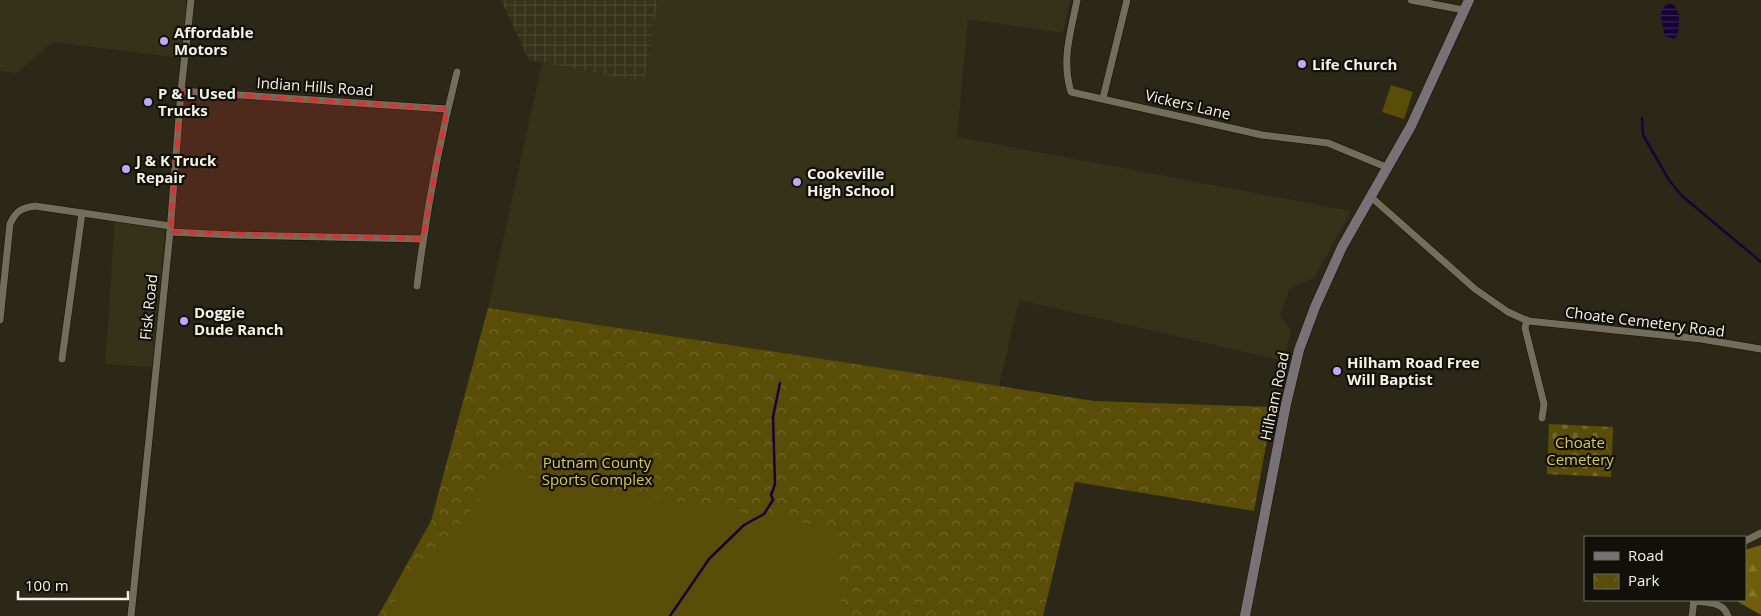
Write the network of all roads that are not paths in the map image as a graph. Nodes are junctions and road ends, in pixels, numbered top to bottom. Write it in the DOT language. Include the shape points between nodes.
graph roads {
  1 [pos="191,0"];
  2 [pos="1077,0"];
  3 [pos="1127,0"];
  4 [pos="1411,0"];
  5 [pos="1469,0"];
  6 [pos="1464,10"];
  7 [pos="457,72"];
  8 [pos="181,91"];
  9 [pos="1104,98"];
  10 [pos="447,109"];
  11 [pos="1386,167"];
  12 [pos="1372,197"];
  13 [pos="82,213"];
  14 [pos="170,229"];
  15 [pos="423,239"];
  16 [pos="417,286"];
  17 [pos="0,320"];
  18 [pos="1527,320"];
  19 [pos="1761,349"];
  20 [pos="62,359"];
  21 [pos="1542,418"];
  22 [pos="1761,533"];
  23 [pos="1746,541"];
  24 [pos="1694,601"];
  25 [pos="131,616"];
  26 [pos="1245,616"];
  27 [pos="1692,616"];
  28 [pos="1728,616"];
  1 -- 8 [label="street, Fisk Road"];
  2 -- 9 [label="street, Vickers Lane" via="1066,58 1071,92"];
  3 -- 9 [label="street"];
  4 -- 6 [label="street"];
  5 -- 6 [label="main road, Hilham Road"];
  6 -- 11 [label="main road, Hilham Road" via="1411,126"];
  7 -- 10 [label="street"];
  8 -- 10 [label="street, Indian Hills Road"];
  8 -- 14 [label="street, Fisk Road"];
  9 -- 11 [label="street, Vickers Lane" via="1262,135 1328,143"];
  10 -- 15 [label="street"];
  11 -- 12 [label="main road, Hilham Road"];
  12 -- 18 [label="street, Choate Cemetery Road" via="1475,289 1508,312"];
  12 -- 26 [label="main road, Hilham Road" via="1342,248 1299,350"];
  13 -- 14 [label="street"];
  13 -- 17 [label="street" via="35,206 15,213 10,224"];
  13 -- 20 [label="street"];
  14 -- 15 [label="street" via="215,234"];
  14 -- 25 [label="street, Fisk Road"];
  15 -- 16 [label="street"];
  18 -- 19 [label="street, Choate Cemetery Road" via="1701,339"];
  18 -- 21 [label="street" via="1525,328 1544,404"];
  22 -- 23 [label="street"];
  24 -- 27 [label="street"];
  24 -- 28 [label="street" via="1719,605 1725,608"];
}
